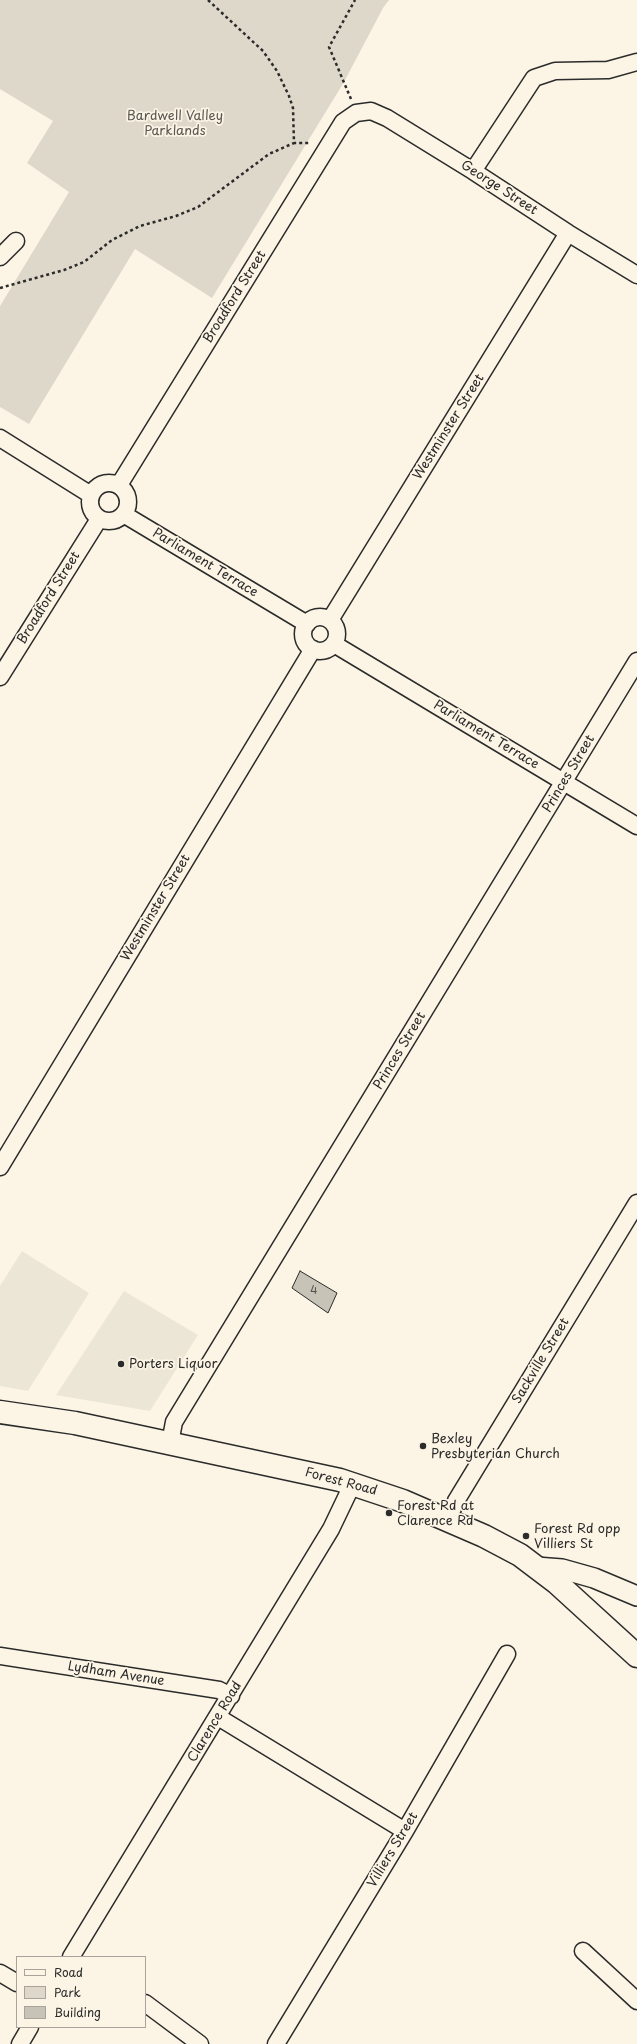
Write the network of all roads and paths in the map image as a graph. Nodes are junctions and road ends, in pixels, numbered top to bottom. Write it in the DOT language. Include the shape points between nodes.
graph roads {
  1 [pos="208,0"];
  2 [pos="355,0"];
  3 [pos="637,62"];
  4 [pos="356,113"];
  5 [pos="294,143"];
  6 [pos="329,144"];
  7 [pos="473,171"];
  8 [pos="568,233"];
  9 [pos="16,241"];
  10 [pos="0,257"];
  11 [pos="637,275"];
  12 [pos="0,288"];
  13 [pos="0,438"];
  14 [pos="119,485"];
  15 [pos="91,495"];
  16 [pos="125,515"];
  17 [pos="99,519"];
  18 [pos="330,620"];
  19 [pos="306,624"];
  20 [pos="334,644"];
  21 [pos="313,649"];
  22 [pos="637,661"];
  23 [pos="0,677"];
  24 [pos="564,782"];
  25 [pos="637,826"];
  26 [pos="0,1167"];
  27 [pos="637,1203"];
  28 [pos="0,1412"];
  29 [pos="170,1443"];
  30 [pos="353,1483"];
  31 [pos="448,1520"];
  32 [pos="536,1567"];
  33 [pos="637,1596"];
  34 [pos="507,1654"];
  35 [pos="0,1656"];
  36 [pos="637,1656"];
  37 [pos="231,1696"];
  38 [pos="218,1716"];
  39 [pos="405,1831"];
  40 [pos="583,1951"];
  41 [pos="76,1955"];
  42 [pos="0,1973"];
  43 [pos="16,1982"];
  44 [pos="637,2001"];
  45 [pos="146,2004"];
  46 [pos="29,2028"];
  47 [pos="20,2044"];
  48 [pos="200,2044"];
  49 [pos="276,2044"];
  1 -- 5 [label="path" via="263,51 277,71 293,108"];
  2 -- 4 [label="path" via="330,47"];
  3 -- 7 [label="street" via="608,70 555,71 534,78"];
  4 -- 6 [label="street, Broadford Street" via="343,122"];
  4 -- 7 [label="street, George Street" via="371,111 387,118"];
  5 -- 6 [label="path"];
  5 -- 12 [label="path" via="269,154 198,207 140,226 112,240 84,262"];
  6 -- 14 [label="street, Broadford Street"];
  7 -- 8 [label="street, George Street"];
  8 -- 11 [label="street, George Street"];
  8 -- 18 [label="street, Westminster Street"];
  9 -- 10 [label="street"];
  13 -- 15 [label="street"];
  14 -- 15 [label="street" via="103,484"];
  14 -- 16 [label="street" via="128,497 129,504"];
  15 -- 17 [label="street" via="92,511"];
  16 -- 17 [label="street" via="114,522"];
  16 -- 19 [label="street, Parliament Terrace"];
  17 -- 23 [label="street, Broadford Street"];
  18 -- 19 [label="street" via="319,617"];
  18 -- 20 [label="street" via="337,631"];
  19 -- 21 [label="street" via="304,640"];
  20 -- 21 [label="street" via="325,650"];
  20 -- 24 [label="street, Parliament Terrace"];
  21 -- 26 [label="street, Westminster Street"];
  22 -- 24 [label="street, Princes Street"];
  24 -- 25 [label="street, Parliament Terrace"];
  24 -- 29 [label="street, Princes Street" via="174,1422"];
  27 -- 31 [label="street, Sackville Street" via="457,1499"];
  28 -- 29 [label="main road, Forest Road" via="75,1423"];
  29 -- 30 [label="main road, Forest Road"];
  30 -- 31 [label="main road, Forest Road"];
  30 -- 37 [label="street, Clarence Road" via="331,1529"];
  31 -- 32 [label="main road, Forest Road" via="506,1547"];
  32 -- 33 [label="street" via="562,1569 594,1578"];
  32 -- 36 [label="main road, Forest Road"];
  34 -- 39 [label="street, Villiers Street"];
  35 -- 37 [label="street, Lydham Avenue" via="219,1690"];
  37 -- 38 [label="street, Clarence Road"];
  38 -- 39 [label="street"];
  38 -- 41 [label="street, Clarence Road"];
  39 -- 49 [label="street, Villiers Street"];
  40 -- 44 [label="street"];
  42 -- 43 [label="street"];
  45 -- 48 [label="street"];
  46 -- 47 [label="street"];
}
